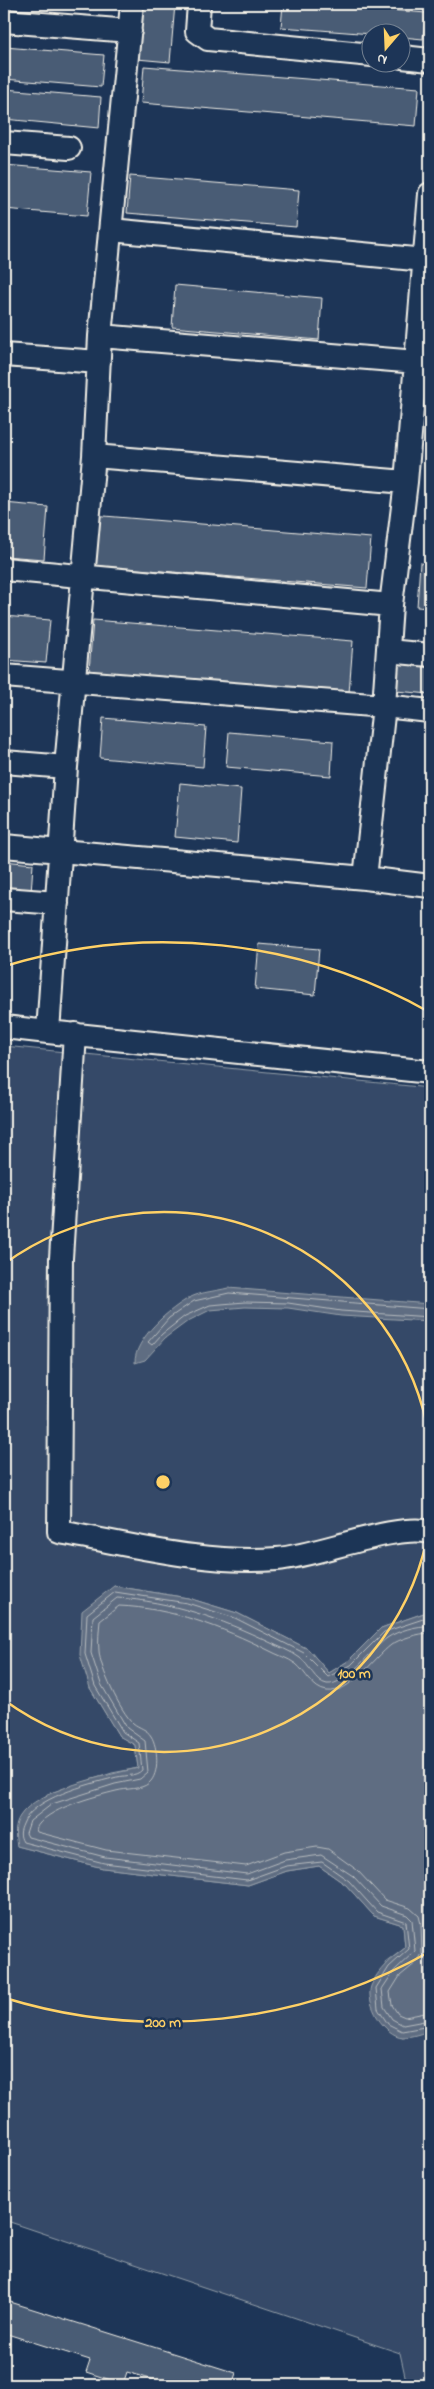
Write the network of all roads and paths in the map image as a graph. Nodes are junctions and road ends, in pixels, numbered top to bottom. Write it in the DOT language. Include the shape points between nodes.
graph roads {
  1 [pos="132,4"];
  2 [pos="199,4"];
  3 [pos="4,21"];
  4 [pos="130,31"];
  5 [pos="362,53"];
  6 [pos="412,58"];
  7 [pos="430,60"];
  8 [pos="4,143"];
  9 [pos="69,148"];
  10 [pos="430,194"];
  11 [pos="111,230"];
  12 [pos="425,260"];
  13 [pos="100,336"];
  14 [pos="4,356"];
  15 [pos="100,362"];
  16 [pos="417,362"];
  17 [pos="94,456"];
  18 [pos="406,482"];
  19 [pos="4,569"];
  20 [pos="82,575"];
  21 [pos="391,605"];
  22 [pos="388,651"];
  23 [pos="430,655"];
  24 [pos="4,676"];
  25 [pos="74,681"];
  26 [pos="384,706"];
  27 [pos="430,711"];
  28 [pos="4,762"];
  29 [pos="66,767"];
  30 [pos="4,846"];
  31 [pos="60,851"];
  32 [pos="365,878"];
  33 [pos="430,886"];
  34 [pos="4,898"];
  35 [pos="57,903"];
  36 [pos="4,1027"];
  37 [pos="48,1032"];
  38 [pos="75,1034"];
  39 [pos="430,1072"];
  40 [pos="430,1532"];
  1 -- 4 [label="street"];
  2 -- 5 [label="street" via="198,31 208,39"];
  3 -- 4 [label="street"];
  4 -- 11 [label="street"];
  6 -- 7 [label="street"];
  8 -- 9 [label="street"];
  10 -- 12 [label="street"];
  11 -- 12 [label="street"];
  11 -- 13 [label="street"];
  12 -- 16 [label="street"];
  13 -- 15 [label="street"];
  13 -- 16 [label="street"];
  14 -- 15 [label="street"];
  15 -- 17 [label="street"];
  16 -- 18 [label="street"];
  17 -- 18 [label="street"];
  17 -- 20 [label="street"];
  18 -- 21 [label="street"];
  19 -- 20 [label="street"];
  20 -- 21 [label="street"];
  20 -- 25 [label="street"];
  21 -- 22 [label="street"];
  22 -- 23 [label="street"];
  22 -- 26 [label="street"];
  24 -- 25 [label="street"];
  25 -- 26 [label="street"];
  25 -- 29 [label="street"];
  26 -- 27 [label="street"];
  26 -- 32 [label="street"];
  28 -- 29 [label="street"];
  29 -- 31 [label="street"];
  30 -- 31 [label="street"];
  31 -- 32 [label="street"];
  31 -- 35 [label="street"];
  32 -- 33 [label="street"];
  34 -- 35 [label="street"];
  35 -- 37 [label="street"];
  36 -- 37 [label="street"];
  37 -- 38 [label="street"];
  38 -- 39 [label="street"];
  38 -- 40 [label="street" via="61,1258 59,1532 221,1559 278,1559 400,1532"];
}
